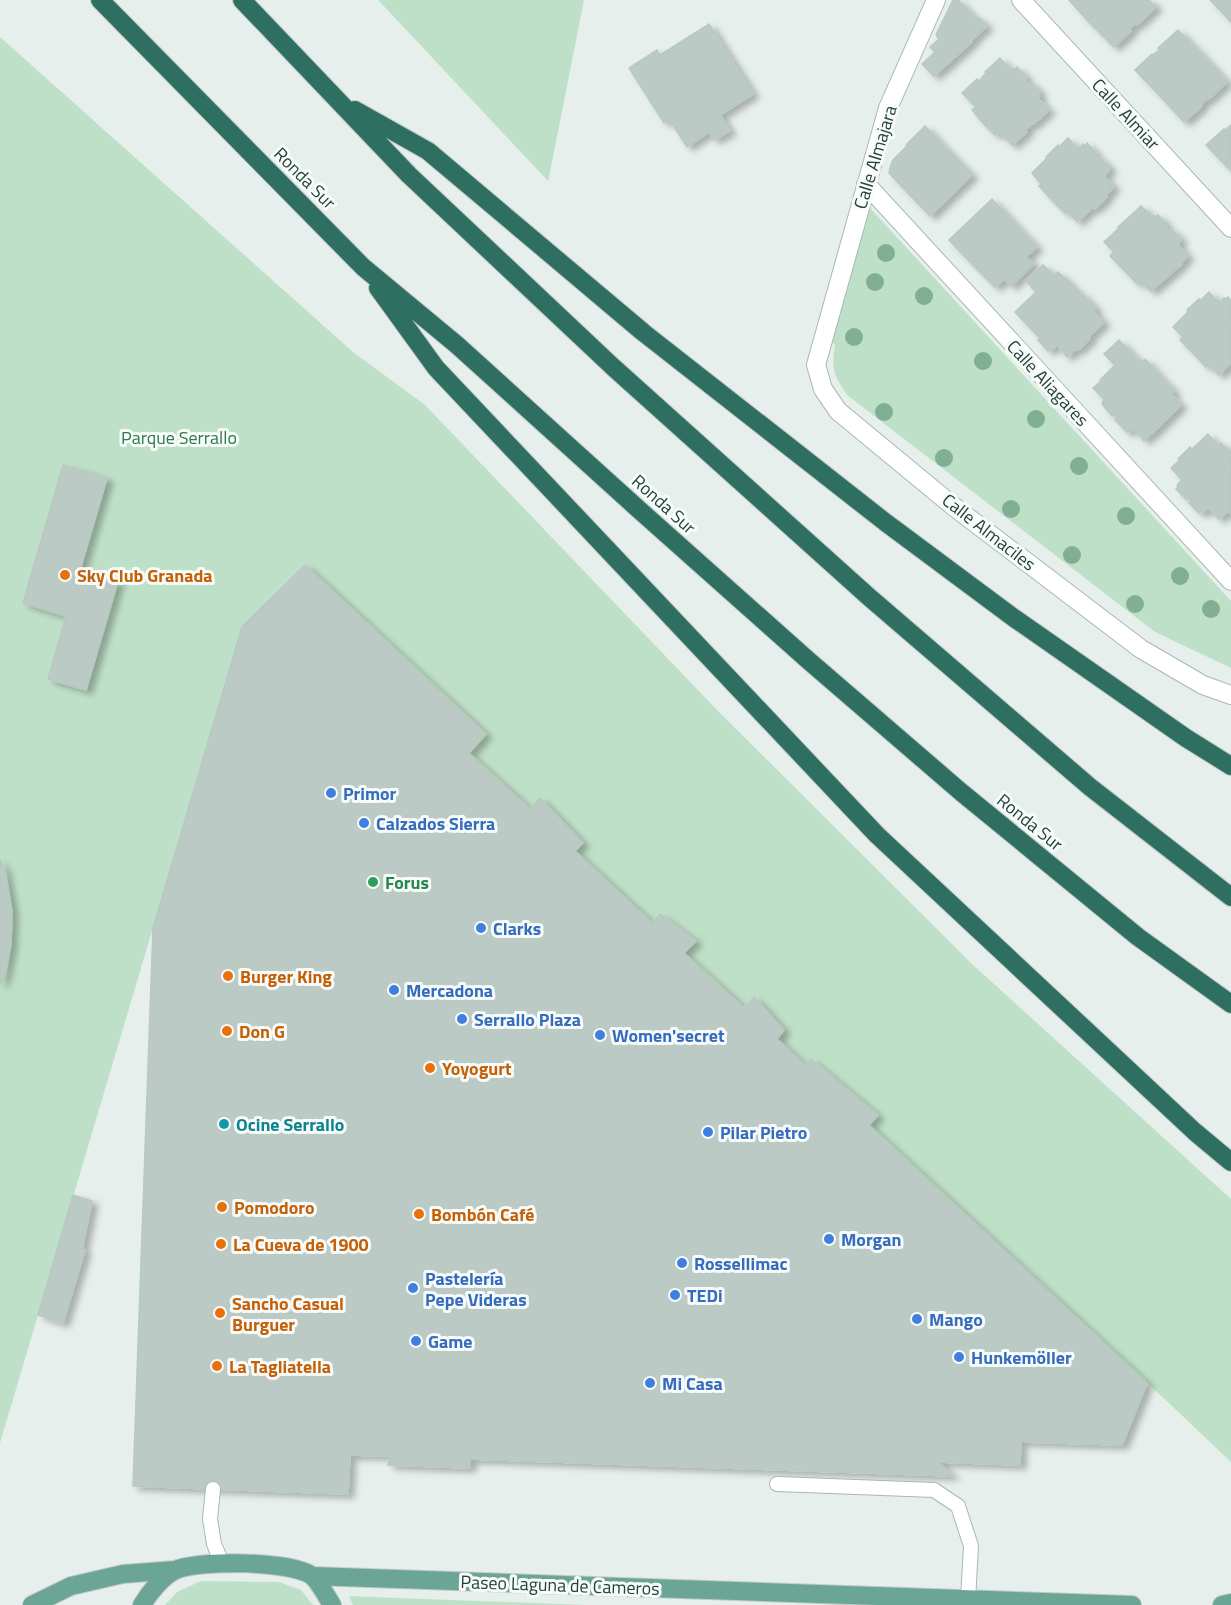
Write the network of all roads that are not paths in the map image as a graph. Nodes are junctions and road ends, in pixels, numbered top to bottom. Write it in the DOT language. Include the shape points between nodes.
graph roads {
  1 [pos="100,0"];
  2 [pos="242,0"];
  3 [pos="936,0"];
  4 [pos="1021,0"];
  5 [pos="338,99"];
  6 [pos="866,184"];
  7 [pos="1231,228"];
  8 [pos="363,267"];
  9 [pos="827,319"];
  10 [pos="1231,581"];
  11 [pos="1231,695"];
  12 [pos="1231,766"];
  13 [pos="1231,897"];
  14 [pos="1231,1004"];
  15 [pos="1231,1162"];
  16 [pos="777,1484"];
  17 [pos="213,1489"];
  18 [pos="222,1563"];
  19 [pos="175,1570"];
  20 [pos="312,1576"];
  21 [pos="968,1600"];
  22 [pos="1231,1603"];
  23 [pos="32,1605"];
  24 [pos="142,1605"];
  25 [pos="332,1605"];
  26 [pos="1132,1605"];
  27 [pos="1222,1605"];
  1 -- 8 [label="highway, Ronda Sur"];
  2 -- 5 [label="highway"];
  3 -- 6 [label="street, Calle Almajara" via="888,108"];
  4 -- 7 [label="street, Calle Almiar"];
  5 -- 12 [label="highway" via="428,151 644,333 885,522 1014,618"];
  5 -- 13 [label="highway" via="409,175 592,348 869,597 1090,787"];
  6 -- 9 [label="street, Calle Almajara"];
  6 -- 10 [label="street, Calle Aliagares"];
  8 -- 14 [label="highway, Ronda Sur" via="457,345 801,654 962,792 1138,937"];
  8 -- 15 [label="highway" via="436,368 877,835"];
  9 -- 11 [label="street, Calle Almaciles" via="816,365 822,389 838,411 953,506 1141,649 1203,685"];
  16 -- 21 [label="lane" via="934,1490 958,1506 971,1546"];
  17 -- 18 [label="lane" via="210,1519"];
  18 -- 19 [label="main road, Paseo Laguna de Cameros"];
  18 -- 20 [label="main road, Paseo Laguna de Cameros" via="295,1569"];
  19 -- 23 [label="main road" via="123,1574 71,1586"];
  19 -- 24 [label="main road" via="153,1588"];
  20 -- 21 [label="main road, Paseo Laguna de Cameros"];
  20 -- 25 [label="main road"];
  21 -- 26 [label="main road, Paseo Laguna de Cameros"];
  22 -- 27 [label="main road"];
}
